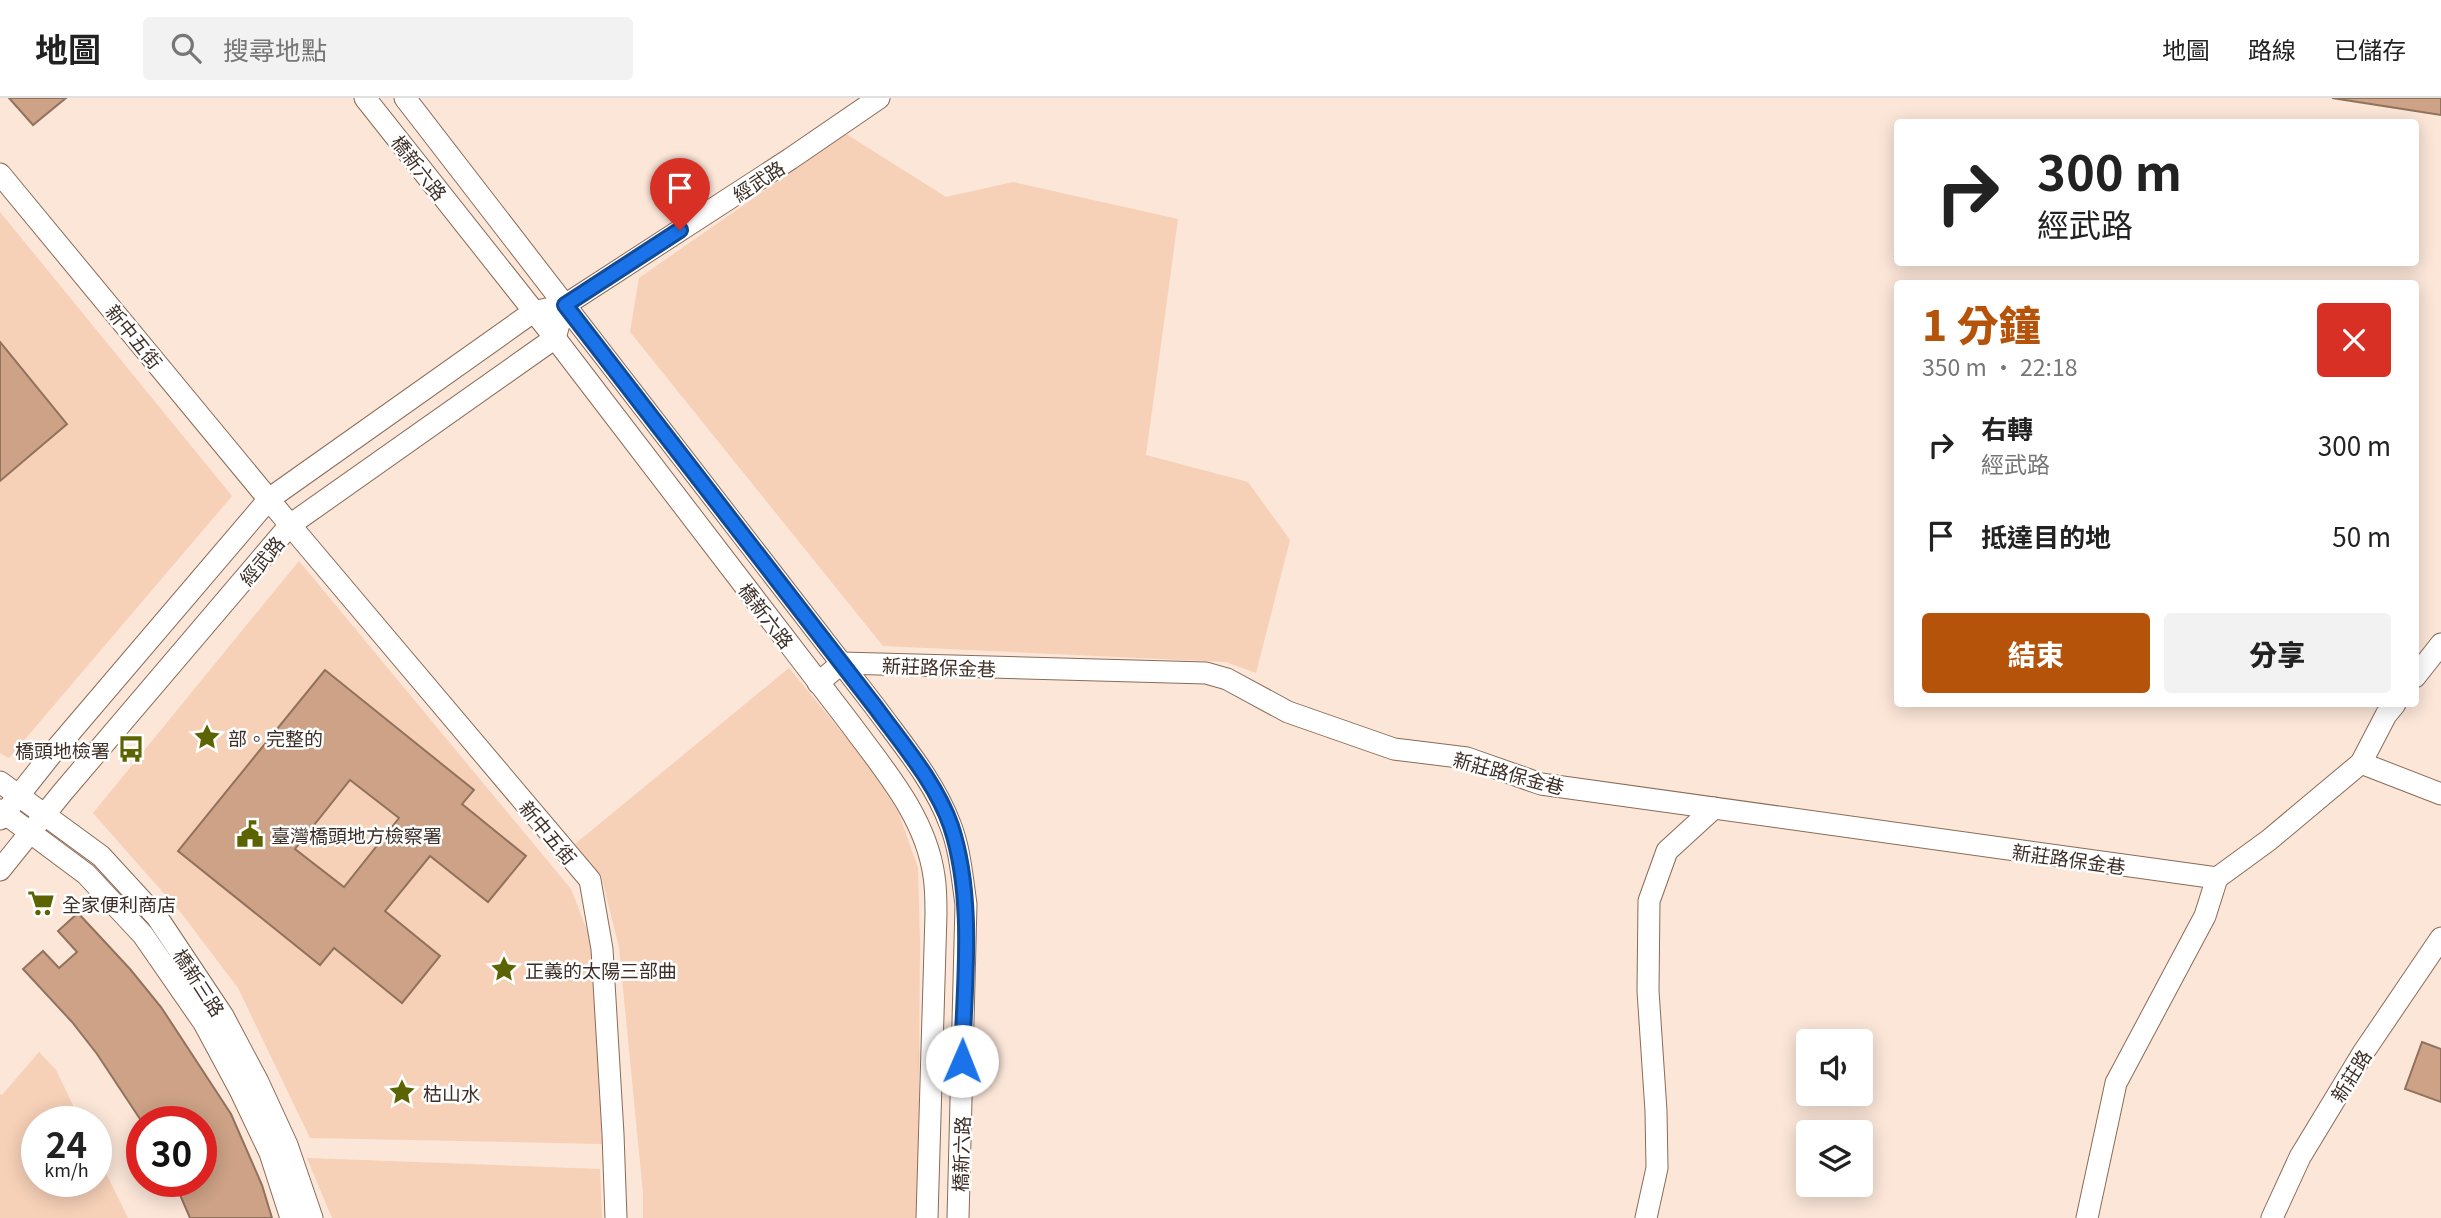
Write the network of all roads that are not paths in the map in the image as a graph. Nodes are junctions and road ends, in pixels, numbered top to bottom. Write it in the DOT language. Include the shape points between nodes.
graph roads {
  1 [pos="365,98"];
  2 [pos="405,98"];
  3 [pos="879,98"];
  4 [pos="0,174"];
  5 [pos="565,305"];
  6 [pos="533,312"];
  7 [pos="555,338"];
  8 [pos="269,499"];
  9 [pos="290,525"];
  10 [pos="2441,644"];
  11 [pos="842,663"];
  12 [pos="2419,672"];
  13 [pos="818,683"];
  14 [pos="2393,707"];
  15 [pos="2361,763"];
  16 [pos="0,782"];
  17 [pos="2441,794"];
  18 [pos="19,795"];
  19 [pos="1714,808"];
  20 [pos="1,814"];
  21 [pos="44,814"];
  22 [pos="29,833"];
  23 [pos="0,870"];
  24 [pos="2217,878"];
  25 [pos="2441,938"];
  26 [pos="291,1218"];
  27 [pos="312,1218"];
  28 [pos="616,1218"];
  29 [pos="927,1218"];
  30 [pos="958,1218"];
  31 [pos="1646,1218"];
  32 [pos="2087,1218"];
  33 [pos="2272,1218"];
  1 -- 6 [label="street, 橋新六路"];
  2 -- 5 [label="street, 橋新六路"];
  3 -- 5 [label="street, 經武路"];
  4 -- 8 [label="street, 新中五街"];
  5 -- 6 [label="street, 經武路"];
  5 -- 7 [label="street"];
  5 -- 11 [label="street, 橋新六路"];
  6 -- 7 [label="street, 橋新六路"];
  6 -- 8 [label="street, 經武路"];
  7 -- 9 [label="street, 經武路"];
  7 -- 13 [label="street, 橋新六路"];
  8 -- 9 [label="street, 新中五街"];
  8 -- 18 [label="street, 經武路"];
  9 -- 21 [label="street, 經武路"];
  9 -- 28 [label="street, 新中五街" via="590,880 602,949"];
  10 -- 12 [label="street"];
  11 -- 13 [label="street"];
  11 -- 19 [label="street, 新莊路保金巷" via="1206,673 1227,679 1288,712 1394,749 1467,758 1541,784"];
  11 -- 30 [label="street, 橋新六路" via="937,797 951,825 961,864 966,904"];
  13 -- 29 [label="street, 橋新六路" via="899,789 917,823 934,874"];
  14 -- 15 [label="street"];
  15 -- 17 [label="street"];
  15 -- 24 [label="street"];
  16 -- 18 [label="street, 橋新三路"];
  18 -- 20 [label="street, 經武路"];
  18 -- 21 [label="street, 橋新三路"];
  19 -- 24 [label="street, 新莊路保金巷"];
  19 -- 31 [label="street" via="1668,851 1648,901 1657,1168"];
  20 -- 22 [label="street, 橋新三路"];
  21 -- 22 [label="street, 經武路"];
  21 -- 27 [label="street, 橋新三路" via="101,856 157,917 223,1016 287,1145"];
  22 -- 23 [label="street, 經武路"];
  22 -- 26 [label="street, 橋新三路" via="86,874 143,935 188,1000 260,1131"];
  24 -- 32 [label="street" via="2205,916 2116,1083"];
  25 -- 33 [label="street, 新莊路" via="2300,1157"];
}
